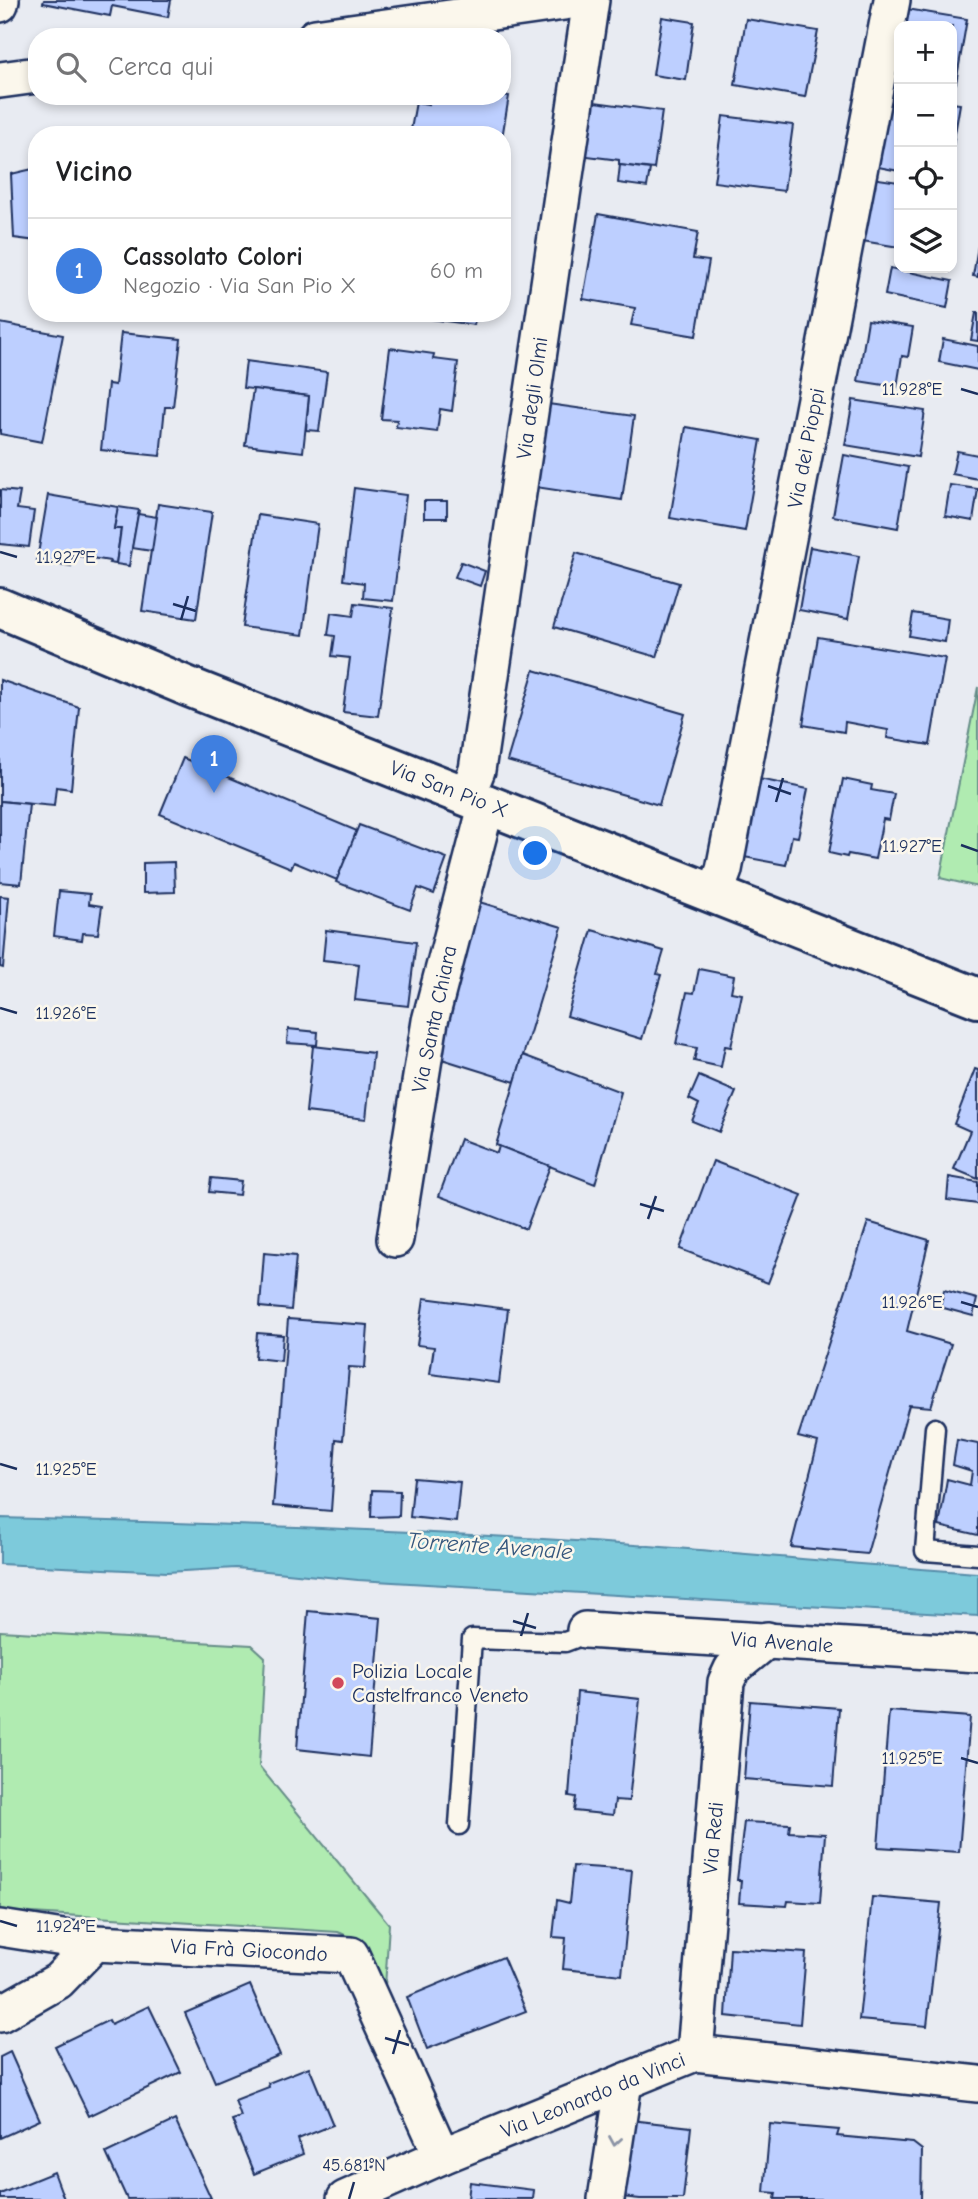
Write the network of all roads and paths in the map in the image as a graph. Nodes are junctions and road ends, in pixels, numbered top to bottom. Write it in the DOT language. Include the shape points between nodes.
graph roads {
  1 [pos="578,0"];
  2 [pos="591,0"];
  3 [pos="892,0"];
  4 [pos="378,28"];
  5 [pos="28,76"];
  6 [pos="0,80"];
  7 [pos="0,608"];
  8 [pos="477,799"];
  9 [pos="715,894"];
  10 [pos="978,998"];
  11 [pos="395,1239"];
  12 [pos="935,1428"];
  13 [pos="978,1555"];
  14 [pos="585,1630"];
  15 [pos="767,1640"];
  16 [pos="978,1654"];
  17 [pos="459,1825"];
  18 [pos="0,1928"];
  19 [pos="94,1942"];
  20 [pos="0,2014"];
  21 [pos="695,2053"];
  22 [pos="624,2082"];
  23 [pos="978,2084"];
  24 [pos="442,2156"];
  25 [pos="345,2199"];
  26 [pos="606,2199"];
  1 -- 4 [label="street"];
  2 -- 8 [label="street, Via degli Olmi" via="477,770"];
  3 -- 9 [label="street, Via dei Pioppi" via="724,870"];
  5 -- 6 [label="street"];
  7 -- 8 [label="street, Via San Pio X"];
  8 -- 9 [label="street, Via San Pio X"];
  8 -- 11 [label="street, Via Santa Chiara" via="430,1021"];
  9 -- 10 [label="street, Via San Pio X"];
  12 -- 13 [label="lane" via="925,1551"];
  14 -- 15 [label="street, Via Avenale"];
  14 -- 17 [label="lane" via="565,1642 472,1639"];
  15 -- 16 [label="street, Via Avenale"];
  15 -- 21 [label="street, Via Redi" via="732,1669 726,1682"];
  18 -- 19 [label="street, Via Frà Giocondo"];
  19 -- 20 [label="street" via="58,1981"];
  19 -- 24 [label="street, Via Frà Giocondo" via="351,1955"];
  21 -- 22 [label="street, Via Leonardo da Vinci"];
  21 -- 23 [label="street, Via Leonardo da Vinci"];
  22 -- 24 [label="street, Via Leonardo da Vinci"];
  22 -- 26 [label="street, one-way"];
  24 -- 25 [label="street, Via Leonardo da Vinci"];
}
